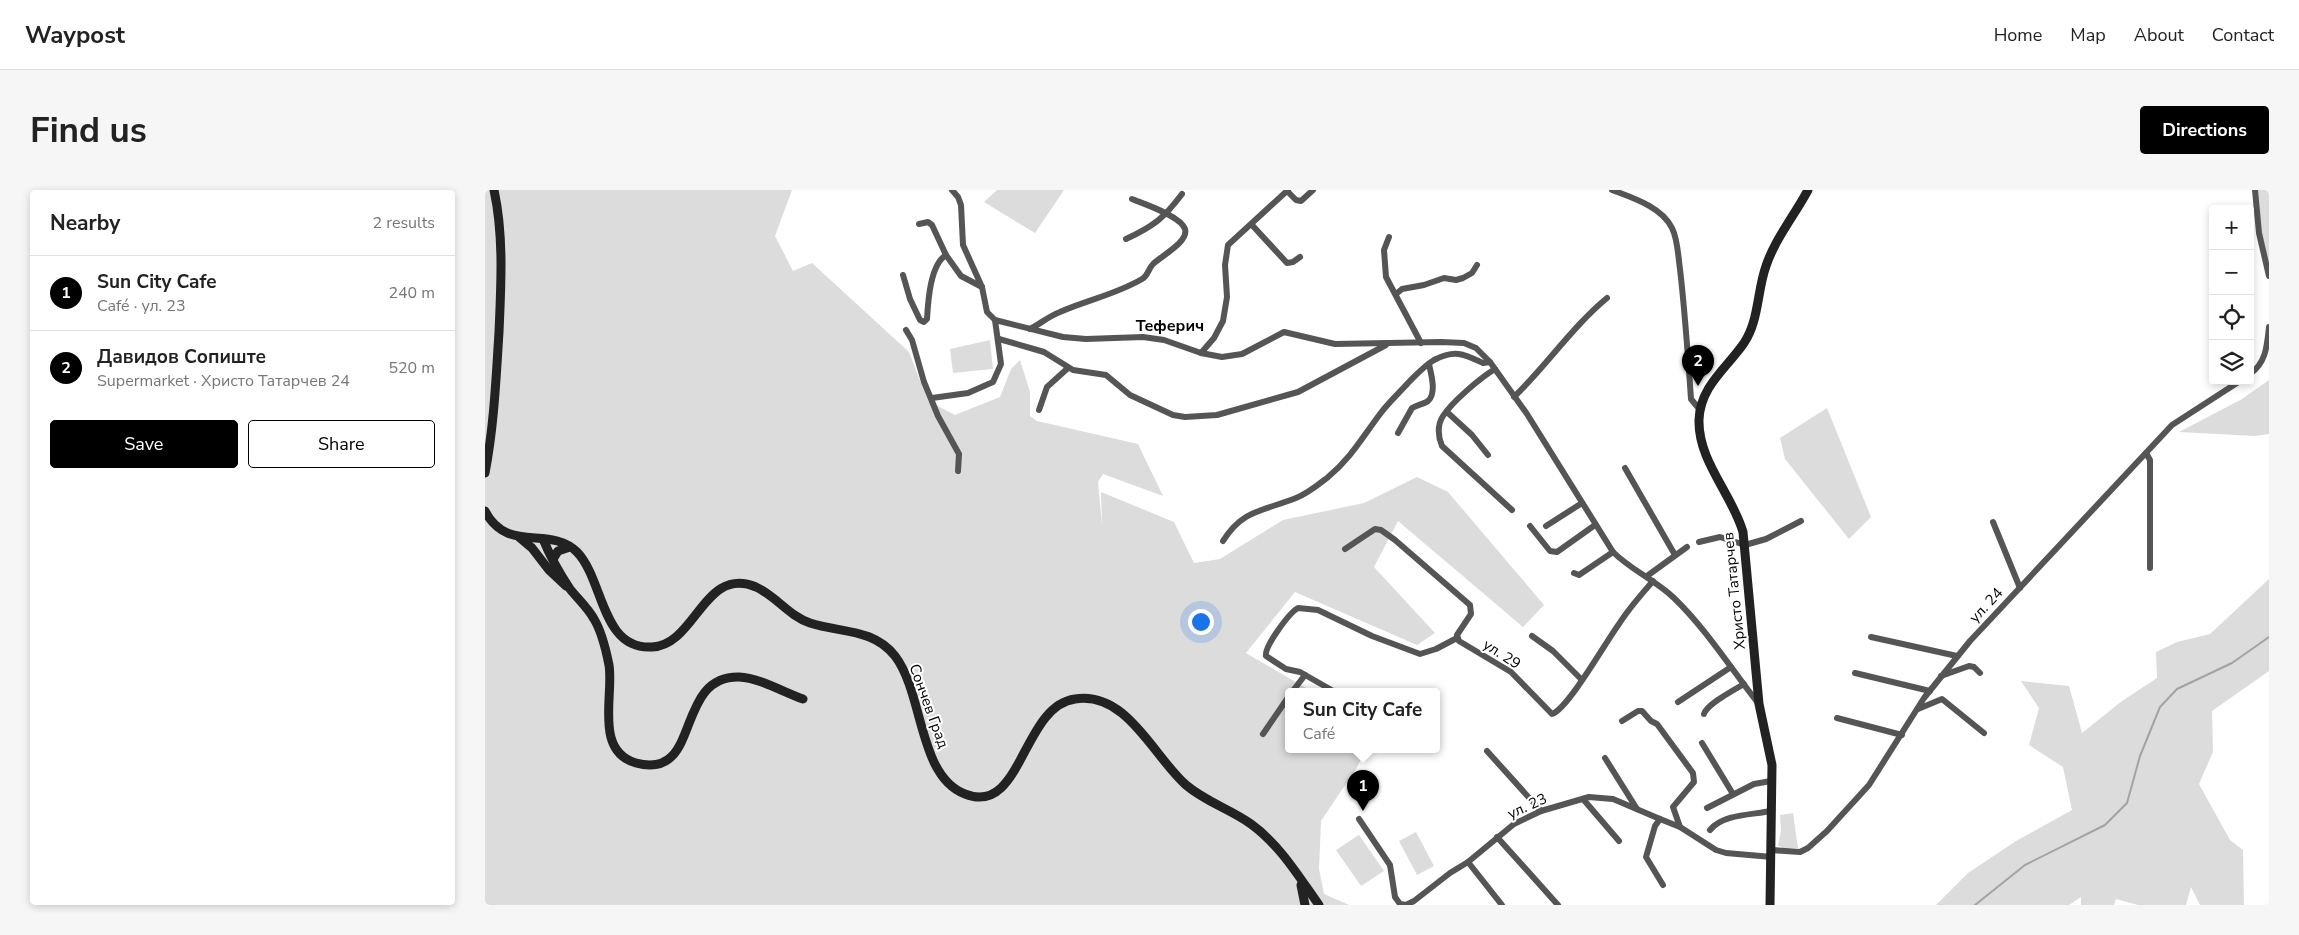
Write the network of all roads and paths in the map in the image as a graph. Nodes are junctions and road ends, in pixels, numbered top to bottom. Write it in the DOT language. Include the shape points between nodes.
graph roads {
  1 [pos="494,190"];
  2 [pos="952,190"];
  3 [pos="1287,190"];
  4 [pos="1313,190"];
  5 [pos="1612,190"];
  6 [pos="1808,190"];
  7 [pos="2255,190"];
  8 [pos="1182,194"];
  9 [pos="1132,199"];
  10 [pos="1167,214"];
  11 [pos="919,224"];
  12 [pos="1252,225"];
  13 [pos="1389,237"];
  14 [pos="1126,239"];
  15 [pos="946,255"];
  16 [pos="1300,257"];
  17 [pos="1477,265"];
  18 [pos="903,275"];
  19 [pos="2269,276"];
  20 [pos="982,287"];
  21 [pos="1396,294"];
  22 [pos="1607,298"];
  23 [pos="995,320"];
  24 [pos="2269,327"];
  25 [pos="1030,329"];
  26 [pos="906,330"];
  27 [pos="999,339"];
  28 [pos="1390,343"];
  29 [pos="1421,343"];
  30 [pos="1201,353"];
  31 [pos="1490,362"];
  32 [pos="1429,364"];
  33 [pos="1068,368"];
  34 [pos="1495,369"];
  35 [pos="2254,371"];
  36 [pos="2234,385"];
  37 [pos="1514,397"];
  38 [pos="932,398"];
  39 [pos="1039,410"];
  40 [pos="1701,410"];
  41 [pos="1447,412"];
  42 [pos="1398,433"];
  43 [pos="2146,453"];
  44 [pos="1488,455"];
  45 [pos="1625,468"];
  46 [pos="958,471"];
  47 [pos="485,473"];
  48 [pos="1582,503"];
  49 [pos="1512,510"];
  50 [pos="485,511"];
  51 [pos="1801,521"];
  52 [pos="1993,522"];
  53 [pos="1595,525"];
  54 [pos="1530,526"];
  55 [pos="1546,526"];
  56 [pos="519,537"];
  57 [pos="543,539"];
  58 [pos="1223,540"];
  59 [pos="1699,542"];
  60 [pos="1745,545"];
  61 [pos="570,546"];
  62 [pos="1687,547"];
  63 [pos="1345,549"];
  64 [pos="1613,552"];
  65 [pos="539,555"];
  66 [pos="1675,555"];
  67 [pos="553,559"];
  68 [pos="2150,568"];
  69 [pos="1574,574"];
  70 [pos="1647,576"];
  71 [pos="1653,581"];
  72 [pos="2019,588"];
  73 [pos="571,589"];
  74 [pos="1532,636"];
  75 [pos="1871,637"];
  76 [pos="1457,638"];
  77 [pos="1957,656"];
  78 [pos="1731,667"];
  79 [pos="1855,673"];
  80 [pos="1980,673"];
  81 [pos="1305,675"];
  82 [pos="1940,677"];
  83 [pos="1582,680"];
  84 [pos="1744,684"];
  85 [pos="1295,688"];
  86 [pos="1328,688"];
  87 [pos="1930,691"];
  88 [pos="803,699"];
  89 [pos="1285,702"];
  90 [pos="1678,702"];
  91 [pos="1759,704"];
  92 [pos="1918,708"];
  93 [pos="1704,714"];
  94 [pos="1837,718"];
  95 [pos="1622,721"];
  96 [pos="1984,733"];
  97 [pos="1263,734"];
  98 [pos="1902,735"];
  99 [pos="1702,743"];
  100 [pos="1487,751"];
  101 [pos="1605,758"];
  102 [pos="1771,781"];
  103 [pos="1733,794"];
  104 [pos="1583,798"];
  105 [pos="1707,808"];
  106 [pos="1638,810"];
  107 [pos="1541,811"];
  108 [pos="1771,811"];
  109 [pos="1359,819"];
  110 [pos="1660,819"];
  111 [pos="1680,827"];
  112 [pos="1710,830"];
  113 [pos="1497,837"];
  114 [pos="1619,841"];
  115 [pos="1772,853"];
  116 [pos="1468,862"];
  117 [pos="1297,875"];
  118 [pos="1663,886"];
  119 [pos="1305,905"];
  120 [pos="1312,905"];
  121 [pos="1319,905"];
  122 [pos="1502,905"];
  123 [pos="1558,905"];
  124 [pos="1770,905"];
  1 -- 47 [label="main road" via="501,233 500,300 492,435"];
  2 -- 20 [label="street" via="961,205 963,245"];
  3 -- 4 [label="street" via="1301,201"];
  3 -- 12 [label="street"];
  5 -- 40 [label="street" via="1646,204 1672,227 1677,243 1691,399"];
  6 -- 40 [label="main road, Христо Татарчев" via="1766,266 1749,336 1714,378"];
  7 -- 19 [label="street" via="2259,233"];
  8 -- 10 [label="street"];
  9 -- 10 [label="street"];
  10 -- 14 [label="street"];
  10 -- 25 [label="street" via="1184,226 1186,233 1178,244 1153,264 1144,279 1061,311"];
  11 -- 15 [label="street" via="929,222 932,225"];
  12 -- 16 [label="street" via="1287,263"];
  12 -- 30 [label="street" via="1229,245 1223,321"];
  13 -- 21 [label="street" via="1385,269"];
  15 -- 18 [label="street" via="937,266 925,322 920,320 909,298"];
  15 -- 20 [label="street" via="961,276"];
  17 -- 21 [label="street" via="1476,270 1463,278 1444,278 1402,289"];
  20 -- 23 [label="street" via="987,312"];
  21 -- 29 [label="street"];
  22 -- 37 [label="street" via="1579,324"];
  23 -- 25 [label="street"];
  23 -- 27 [label="street"];
  24 -- 35 [label="street" via="2265,354 2261,365"];
  25 -- 30 [label="street" via="1086,339 1143,337 1176,343"];
  26 -- 38 [label="street"];
  27 -- 33 [label="street" via="1044,352"];
  27 -- 38 [label="street" via="1001,364 993,382 968,393"];
  28 -- 29 [label="street"];
  28 -- 30 [label="street" via="1327,344 1284,332 1243,354 1212,356"];
  28 -- 33 [label="street" via="1298,392 1201,417 1173,415 1130,395 1106,375"];
  29 -- 31 [label="street" via="1453,342 1472,346"];
  31 -- 32 [label="street" via="1483,363 1460,353"];
  31 -- 34 [label="street"];
  32 -- 42 [label="street" via="1433,380 1431,398 1412,408"];
  32 -- 58 [label="street" via="1381,413 1344,464 1297,498 1246,516 1232,526"];
  33 -- 39 [label="street" via="1047,387"];
  34 -- 37 [label="street"];
  34 -- 41 [label="street"];
  36 -- 43 [label="street, ул. 24" via="2172,425"];
  37 -- 48 [label="street"];
  38 -- 46 [label="street" via="959,454"];
  40 -- 60 [label="main road, Христо Татарчев" via="1699,421 1703,442 1740,522"];
  41 -- 44 [label="street"];
  41 -- 49 [label="street" via="1442,417 1439,430 1442,446"];
  43 -- 68 [label="street" via="2150,460"];
  43 -- 72 [label="street, ул. 24"];
  45 -- 66 [label="street"];
  48 -- 53 [label="street"];
  48 -- 55 [label="street"];
  50 -- 56 [label="main road" via="497,528"];
  51 -- 60 [label="street" via="1766,540"];
  52 -- 72 [label="street"];
  53 -- 54 [label="street" via="1557,552 1550,550"];
  53 -- 64 [label="street"];
  56 -- 57 [label="main road"];
  56 -- 65 [label="main road"];
  57 -- 61 [label="main road"];
  57 -- 65 [label="main road"];
  57 -- 67 [label="main road"];
  59 -- 60 [label="street" via="1720,537"];
  60 -- 91 [label="main road, Христо Татарчев"];
  61 -- 67 [label="main road" via="558,551"];
  61 -- 117 [label="main road, Сончев Град" via="586,565 615,629 635,645 654,648 672,641 680,636 713,594 728,585 740,584 755,586 809,623 855,631 875,639 895,656 910,683 930,749 944,780 972,796 992,795 1009,780 1033,733 1055,706 1067,700 1084,698 1105,702 1126,716 1177,776 1198,795 1246,820 1265,834"];
  62 -- 66 [label="street"];
  63 -- 76 [label="street" via="1375,529 1395,540 1471,605 1472,612"];
  64 -- 69 [label="street" via="1579,575"];
  64 -- 70 [label="street"];
  65 -- 73 [label="main road" via="557,578"];
  66 -- 70 [label="street"];
  67 -- 73 [label="main road"];
  70 -- 71 [label="street"];
  71 -- 78 [label="street" via="1707,634"];
  71 -- 83 [label="street, ул. 29" via="1619,623"];
  72 -- 77 [label="street, ул. 24"];
  73 -- 88 [label="main road" via="594,618 604,644 609,668 609,729 617,749 631,762 660,765 672,758 682,742 696,704 706,689 721,679 739,677 752,680"];
  74 -- 83 [label="street" via="1553,651"];
  75 -- 77 [label="street"];
  76 -- 81 [label="street" via="1420,654 1371,636 1318,610 1301,607 1287,618 1265,653 1286,669"];
  76 -- 83 [label="street, ул. 29" via="1511,672 1552,714"];
  77 -- 82 [label="street, ул. 24"];
  78 -- 84 [label="street"];
  78 -- 90 [label="street"];
  79 -- 87 [label="street"];
  80 -- 82 [label="street" via="1969,666"];
  81 -- 85 [label="street"];
  81 -- 86 [label="street"];
  82 -- 87 [label="street, ул. 24"];
  84 -- 91 [label="street"];
  84 -- 93 [label="street" via="1711,705"];
  87 -- 92 [label="street, ул. 24"];
  89 -- 97 [label="street"];
  91 -- 102 [label="main road, Христо Татарчев" via="1770,750"];
  92 -- 96 [label="street" via="1942,699"];
  92 -- 98 [label="street, ул. 24"];
  94 -- 98 [label="street"];
  95 -- 111 [label="street" via="1642,711 1657,724 1693,772 1694,782 1673,807"];
  98 -- 115 [label="street, ул. 24" via="1869,785 1808,848"];
  99 -- 103 [label="street"];
  100 -- 107 [label="street"];
  101 -- 106 [label="street"];
  102 -- 103 [label="street" via="1754,784"];
  102 -- 108 [label="main road, Христо Татарчев"];
  103 -- 105 [label="street"];
  104 -- 106 [label="street, ул. 23" via="1604,797"];
  104 -- 107 [label="street, ул. 23"];
  104 -- 114 [label="street"];
  106 -- 110 [label="street, ул. 23"];
  107 -- 113 [label="street, ул. 23" via="1514,824"];
  108 -- 112 [label="street" via="1724,820"];
  108 -- 115 [label="main road, Христо Татарчев"];
  109 -- 116 [label="street, ул. 23" via="1390,865 1395,897 1400,904 1415,902"];
  110 -- 111 [label="street, ул. 23"];
  110 -- 118 [label="street" via="1647,857"];
  111 -- 115 [label="street, ул. 23" via="1726,853"];
  113 -- 116 [label="street, ул. 23"];
  113 -- 123 [label="street"];
  115 -- 124 [label="main road, Христо Татарчев"];
  116 -- 122 [label="street"];
  117 -- 119 [label="main road"];
  117 -- 121 [label="main road, Сончев Град"];
  120 -- 121 [label="street"];
}
